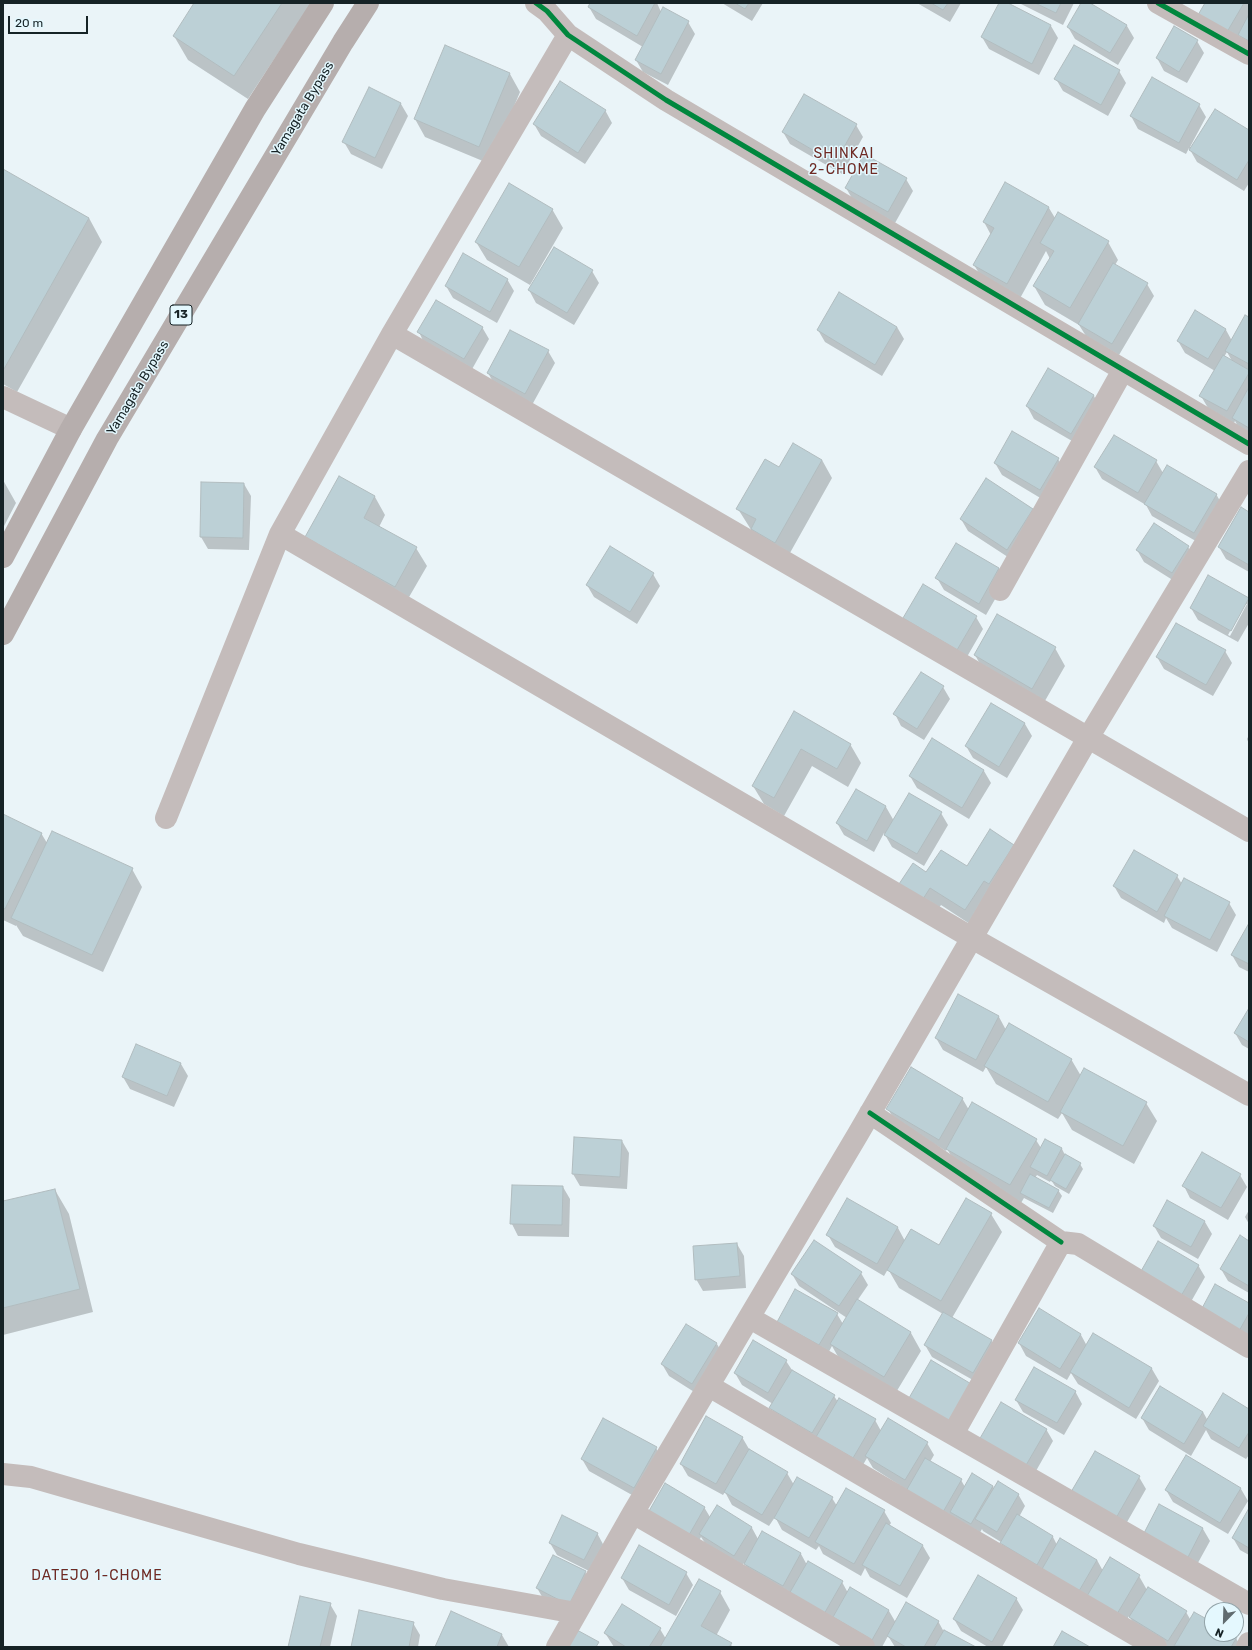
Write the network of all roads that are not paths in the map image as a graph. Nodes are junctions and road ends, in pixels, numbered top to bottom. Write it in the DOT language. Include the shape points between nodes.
graph roads {
  1 [pos="323,3"];
  2 [pos="368,3"];
  3 [pos="1163,4"];
  4 [pos="545,6"];
  5 [pos="568,35"];
  6 [pos="1249,54"];
  7 [pos="392,334"];
  8 [pos="1124,370"];
  9 [pos="3,396"];
  10 [pos="71,429"];
  11 [pos="1249,444"];
  12 [pos="1249,471"];
  13 [pos="280,534"];
  14 [pos="3,557"];
  15 [pos="1000,590"];
  16 [pos="3,634"];
  17 [pos="1088,738"];
  18 [pos="166,818"];
  19 [pos="1249,831"];
  20 [pos="972,938"];
  21 [pos="1249,1095"];
  22 [pos="870,1113"];
  23 [pos="1061,1242"];
  24 [pos="750,1318"];
  25 [pos="1249,1347"];
  26 [pos="709,1386"];
  27 [pos="953,1434"];
  28 [pos="3,1474"];
  29 [pos="633,1512"];
  30 [pos="1249,1604"];
  31 [pos="576,1613"];
  32 [pos="1249,1643"];
  33 [pos="557,1647"];
  34 [pos="864,1647"];
  35 [pos="1156,1647"];
  36 [pos="1247,1647"];
  1 -- 10 [label="highway" via="255,109"];
  2 -- 16 [label="highway, Yamagata Bypass / 13" via="107,439"];
  3 -- 6 [label="street"];
  4 -- 5 [label="street"];
  5 -- 7 [label="street"];
  5 -- 8 [label="street" via="666,100"];
  7 -- 13 [label="street"];
  7 -- 17 [label="street"];
  8 -- 11 [label="street"];
  8 -- 15 [label="street"];
  9 -- 10 [label="street"];
  10 -- 14 [label="highway"];
  12 -- 17 [label="street"];
  13 -- 18 [label="street"];
  13 -- 20 [label="street"];
  17 -- 19 [label="street"];
  17 -- 20 [label="street"];
  20 -- 21 [label="street"];
  20 -- 22 [label="street"];
  22 -- 23 [label="street"];
  22 -- 24 [label="street"];
  23 -- 25 [label="street" via="1078,1244"];
  23 -- 27 [label="street"];
  24 -- 26 [label="street"];
  24 -- 27 [label="street"];
  26 -- 29 [label="street"];
  26 -- 35 [label="street"];
  27 -- 30 [label="street"];
  28 -- 31 [label="street" via="31,1477 299,1554 442,1588"];
  29 -- 31 [label="street"];
  29 -- 34 [label="street"];
  31 -- 33 [label="street"];
  32 -- 36 [label="street"];
}
